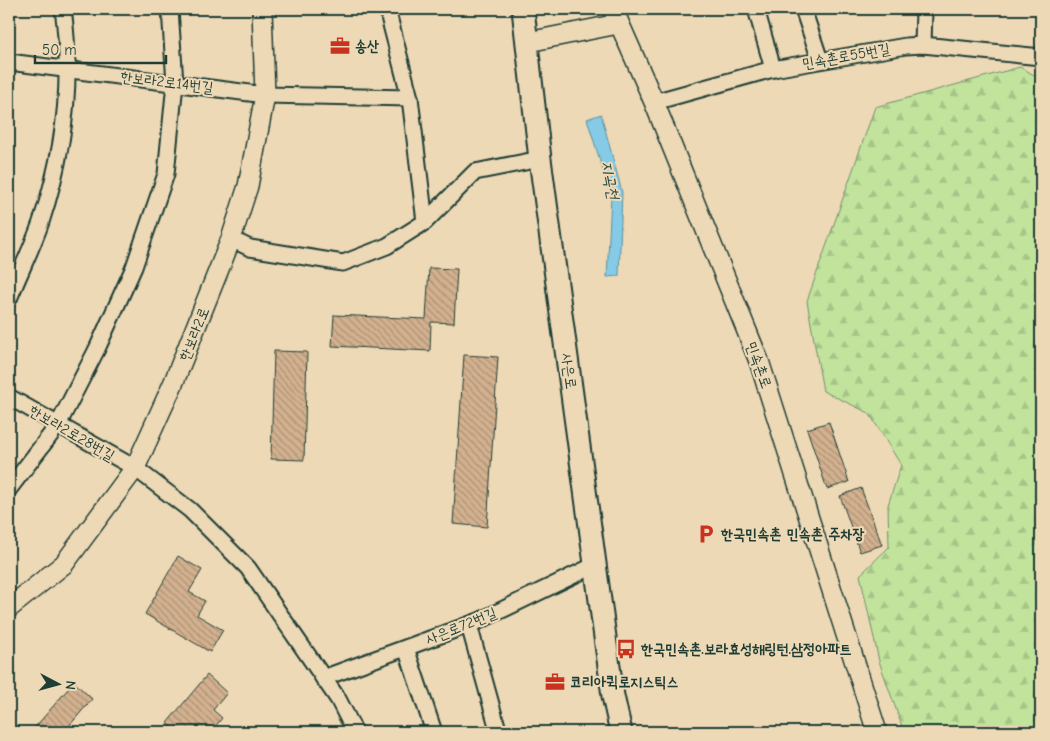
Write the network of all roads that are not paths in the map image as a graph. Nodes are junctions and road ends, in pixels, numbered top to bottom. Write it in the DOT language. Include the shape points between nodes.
graph roads {
  1 [pos="63,9"];
  2 [pos="170,9"];
  3 [pos="262,9"];
  4 [pos="388,9"];
  5 [pos="523,9"];
  6 [pos="756,9"];
  7 [pos="803,9"];
  8 [pos="924,9"];
  9 [pos="616,16"];
  10 [pos="528,42"];
  11 [pos="923,45"];
  12 [pos="1041,57"];
  13 [pos="820,60"];
  14 [pos="9,62"];
  15 [pos="773,68"];
  16 [pos="68,70"];
  17 [pos="175,83"];
  18 [pos="265,95"];
  19 [pos="410,98"];
  20 [pos="654,102"];
  21 [pos="540,159"];
  22 [pos="425,222"];
  23 [pos="231,240"];
  24 [pos="9,299"];
  25 [pos="9,397"];
  26 [pos="58,424"];
  27 [pos="135,468"];
  28 [pos="9,489"];
  29 [pos="595,564"];
  30 [pos="9,608"];
  31 [pos="469,625"];
  32 [pos="406,648"];
  33 [pos="323,678"];
  34 [pos="497,726"];
  35 [pos="355,732"];
  36 [pos="434,732"];
  37 [pos="621,732"];
  38 [pos="877,732"];
  1 -- 16 [label="street"];
  2 -- 17 [label="street"];
  3 -- 18 [label="street, 한보라2로"];
  4 -- 19 [label="street"];
  5 -- 10 [label="main road, 사은로"];
  6 -- 15 [label="street"];
  7 -- 13 [label="street"];
  8 -- 11 [label="street"];
  9 -- 10 [label="street"];
  9 -- 20 [label="street, 민속촌로"];
  10 -- 21 [label="main road, 사은로"];
  11 -- 12 [label="street, 민속촌로55번길"];
  11 -- 13 [label="street, 민속촌로55번길"];
  13 -- 15 [label="street, 민속촌로55번길"];
  14 -- 16 [label="street, 한보라2로14번길"];
  15 -- 20 [label="street, 민속촌로55번길"];
  16 -- 17 [label="street, 한보라2로14번길"];
  16 -- 24 [label="street" via="61,144 43,214"];
  17 -- 18 [label="street, 한보라2로14번길"];
  17 -- 26 [label="street" via="166,174 134,267"];
  18 -- 19 [label="street, 한보라2로14번길"];
  18 -- 23 [label="street, 한보라2로" via="248,186"];
  19 -- 22 [label="street"];
  20 -- 38 [label="street, 민속촌로" via="759,361"];
  21 -- 22 [label="street" via="475,172"];
  21 -- 29 [label="main road, 사은로"];
  22 -- 23 [label="street" via="387,246 343,263 250,248"];
  23 -- 27 [label="street, 한보라2로" via="174,384"];
  25 -- 26 [label="street, 한보라2로28번길"];
  26 -- 27 [label="street, 한보라2로28번길"];
  26 -- 28 [label="street"];
  27 -- 30 [label="street, 한보라2로" via="64,564"];
  27 -- 33 [label="street, 한보라2로28번길" via="190,510 248,568"];
  29 -- 31 [label="street, 사은로72번길"];
  29 -- 37 [label="main road, 사은로"];
  31 -- 32 [label="street, 사은로72번길"];
  31 -- 34 [label="street"];
  32 -- 33 [label="street, 사은로72번길"];
  32 -- 36 [label="street"];
  33 -- 35 [label="street, 한보라2로28번길"];
}
